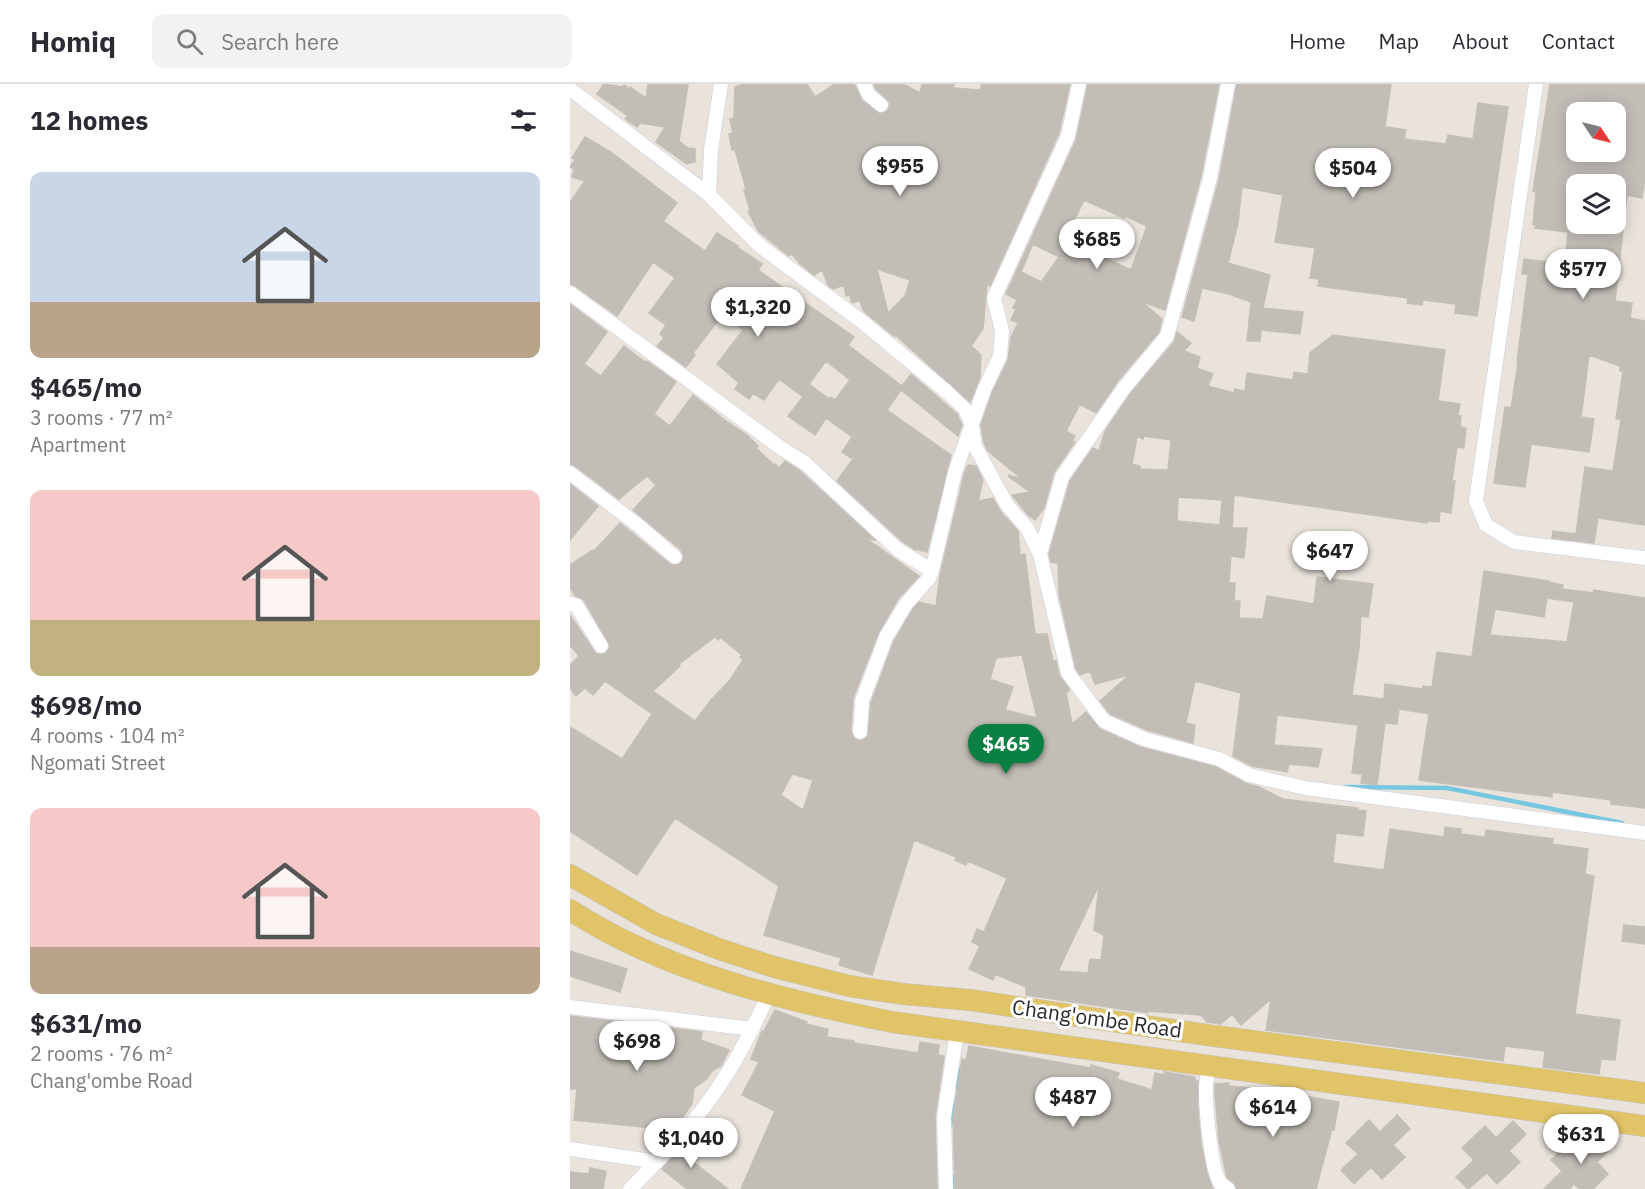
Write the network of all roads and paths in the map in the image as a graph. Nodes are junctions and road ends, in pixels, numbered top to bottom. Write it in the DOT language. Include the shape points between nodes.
graph roads {
  1 [pos="721,84"];
  2 [pos="864,84"];
  3 [pos="1079,84"];
  4 [pos="1228,84"];
  5 [pos="1536,84"];
  6 [pos="570,89"];
  7 [pos="881,105"];
  8 [pos="709,195"];
  9 [pos="570,292"];
  10 [pos="972,425"];
  11 [pos="570,474"];
  12 [pos="1049,527"];
  13 [pos="1027,528"];
  14 [pos="1040,554"];
  15 [pos="675,557"];
  16 [pos="1645,558"];
  17 [pos="932,571"];
  18 [pos="570,604"];
  19 [pos="601,646"];
  20 [pos="860,732"];
  21 [pos="1645,833"];
  22 [pos="570,875"];
  23 [pos="570,910"];
  24 [pos="769,994"];
  25 [pos="570,1007"];
  26 [pos="753,1029"];
  27 [pos="957,1031"];
  28 [pos="1208,1074"];
  29 [pos="1645,1092"];
  30 [pos="1645,1126"];
  31 [pos="570,1149"];
  32 [pos="657,1162"];
  33 [pos="630,1189"];
  34 [pos="946,1189"];
  35 [pos="1228,1189"];
  1 -- 8 [label="street"];
  2 -- 7 [label="street" via="868,94"];
  3 -- 10 [label="street" via="1068,136 994,298 1002,331 1000,356"];
  4 -- 12 [label="street" via="1210,178 1167,336 1124,388 1062,477"];
  5 -- 16 [label="street" via="1476,501 1486,525 1514,542"];
  6 -- 8 [label="street"];
  8 -- 10 [label="street" via="760,246 860,320 946,391 965,410"];
  9 -- 17 [label="street" via="805,462 897,549"];
  10 -- 13 [label="street" via="975,446 1007,505"];
  10 -- 17 [label="street" via="955,472"];
  11 -- 15 [label="street"];
  12 -- 13 [label="street"];
  12 -- 14 [label="street"];
  13 -- 14 [label="street"];
  14 -- 21 [label="street" via="1068,673 1104,721 1144,739 1219,759 1249,775 1305,788"];
  17 -- 20 [label="street" via="886,637 862,701"];
  18 -- 19 [label="street" via="576,605"];
  22 -- 29 [label="main road, Chang'ombe Road" via="656,924 687,937 849,986"];
  23 -- 24 [label="main road, Chang'ombe Road" via="641,949"];
  24 -- 26 [label="street"];
  24 -- 27 [label="main road, Chang'ombe Road" via="882,1020"];
  25 -- 26 [label="street"];
  26 -- 32 [label="street" via="711,1098"];
  27 -- 30 [label="main road, Chang'ombe Road"];
  27 -- 34 [label="street" via="944,1117"];
  28 -- 35 [label="street" via="1205,1092 1211,1144 1219,1181"];
  31 -- 32 [label="street"];
  32 -- 33 [label="street"];
}
